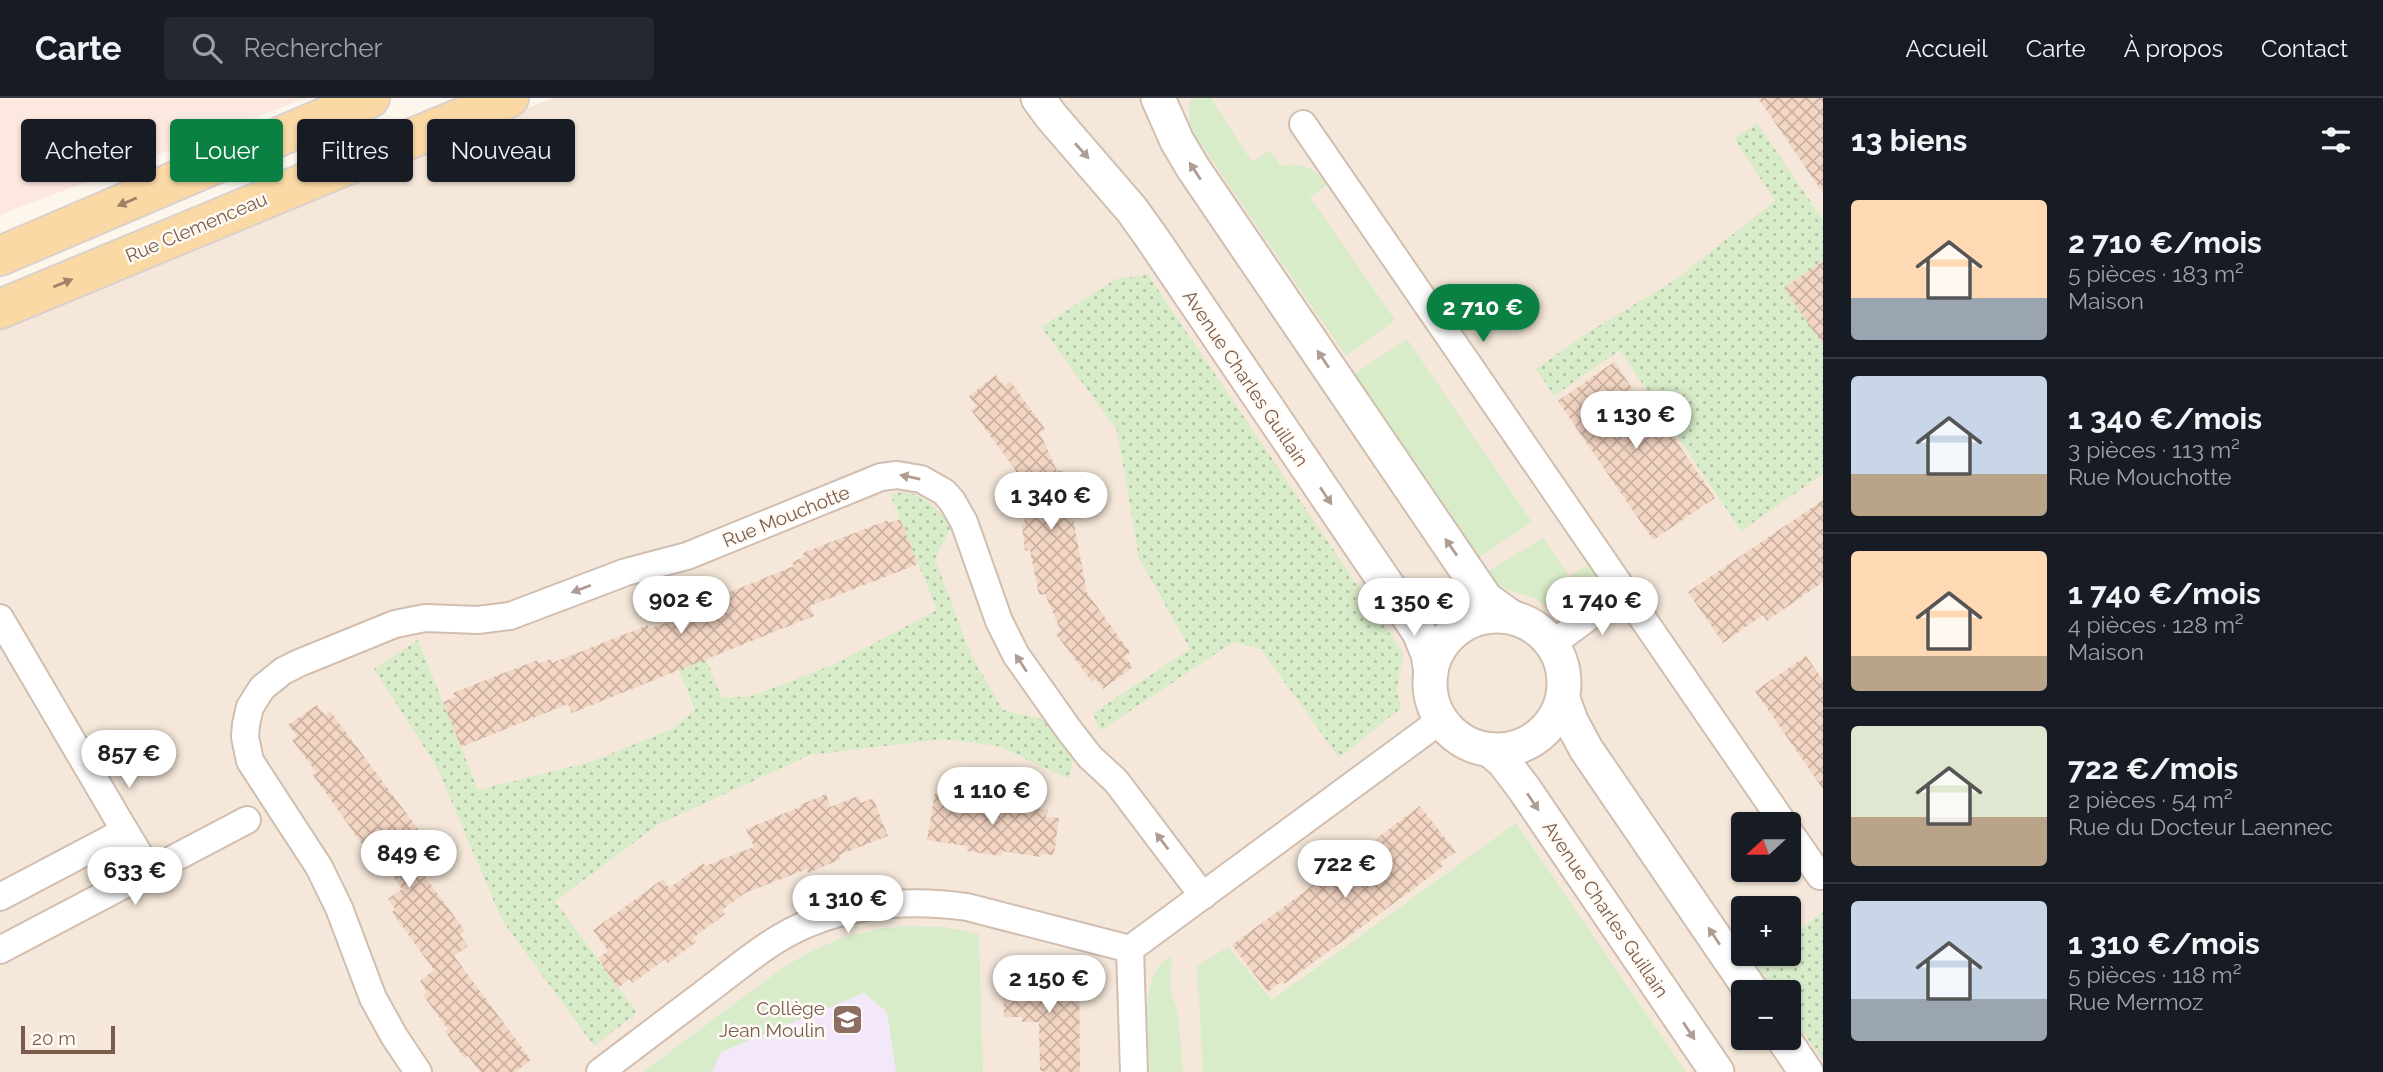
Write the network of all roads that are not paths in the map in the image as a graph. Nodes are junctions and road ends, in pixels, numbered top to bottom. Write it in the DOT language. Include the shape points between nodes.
graph roads {
  1 [pos="370,98"];
  2 [pos="509,98"];
  3 [pos="1038,98"];
  4 [pos="1158,98"];
  5 [pos="1303,124"];
  6 [pos="0,256"];
  7 [pos="0,309"];
  8 [pos="1623,592"];
  9 [pos="1511,617"];
  10 [pos="0,618"];
  11 [pos="1552,644"];
  12 [pos="1431,672"];
  13 [pos="1563,699"];
  14 [pos="1441,720"];
  15 [pos="1490,750"];
  16 [pos="1776,812"];
  17 [pos="247,820"];
  18 [pos="125,831"];
  19 [pos="1801,848"];
  20 [pos="150,872"];
  21 [pos="1821,876"];
  22 [pos="1203,896"];
  23 [pos="0,897"];
  24 [pos="1130,949"];
  25 [pos="0,950"];
  26 [pos="1744,980"];
  27 [pos="1791,1050"];
  28 [pos="418,1072"];
  29 [pos="600,1072"];
  30 [pos="1134,1072"];
  31 [pos="1717,1072"];
  32 [pos="1806,1072"];
  1 -- 6 [label="main road, one-way"];
  7 -- 2 [label="main road, Rue Clemenceau, one-way"];
  3 -- 12 [label="street, Avenue Charles Guillain, one-way" via="1152,238 1419,632"];
  9 -- 4 [label="street, one-way" via="1486,599 1193,168"];
  5 -- 8 [label="street"];
  8 -- 11 [label="street"];
  8 -- 16 [label="street"];
  9 -- 11 [label="street" via="1530,623"];
  9 -- 12 [label="street" via="1489,616 1459,627 1438,652"];
  10 -- 18 [label="street"];
  11 -- 13 [label="street" via="1564,670"];
  12 -- 14 [label="street" via="1431,697"];
  13 -- 15 [label="street" via="1552,722 1535,739 1513,749"];
  26 -- 13 [label="street, one-way" via="1586,749"];
  14 -- 15 [label="street" via="1459,738"];
  14 -- 22 [label="street"];
  15 -- 31 [label="street, Avenue Charles Guillain, one-way" via="1525,790"];
  17 -- 20 [label="street"];
  18 -- 20 [label="street"];
  18 -- 23 [label="street"];
  19 -- 21 [label="street"];
  20 -- 25 [label="street"];
  22 -- 24 [label="street"];
  22 -- 28 [label="street, Rue Mouchotte, one-way" via="1116,781 1069,730 1016,655 952,501 921,479 881,477 687,556 626,572 510,616 425,618 395,624 299,663 262,688 246,724 250,761 319,867 373,998"];
  24 -- 29 [label="street" via="943,903 900,902 858,909 813,922 768,946"];
  24 -- 30 [label="street"];
  27 -- 32 [label="street"];
}
